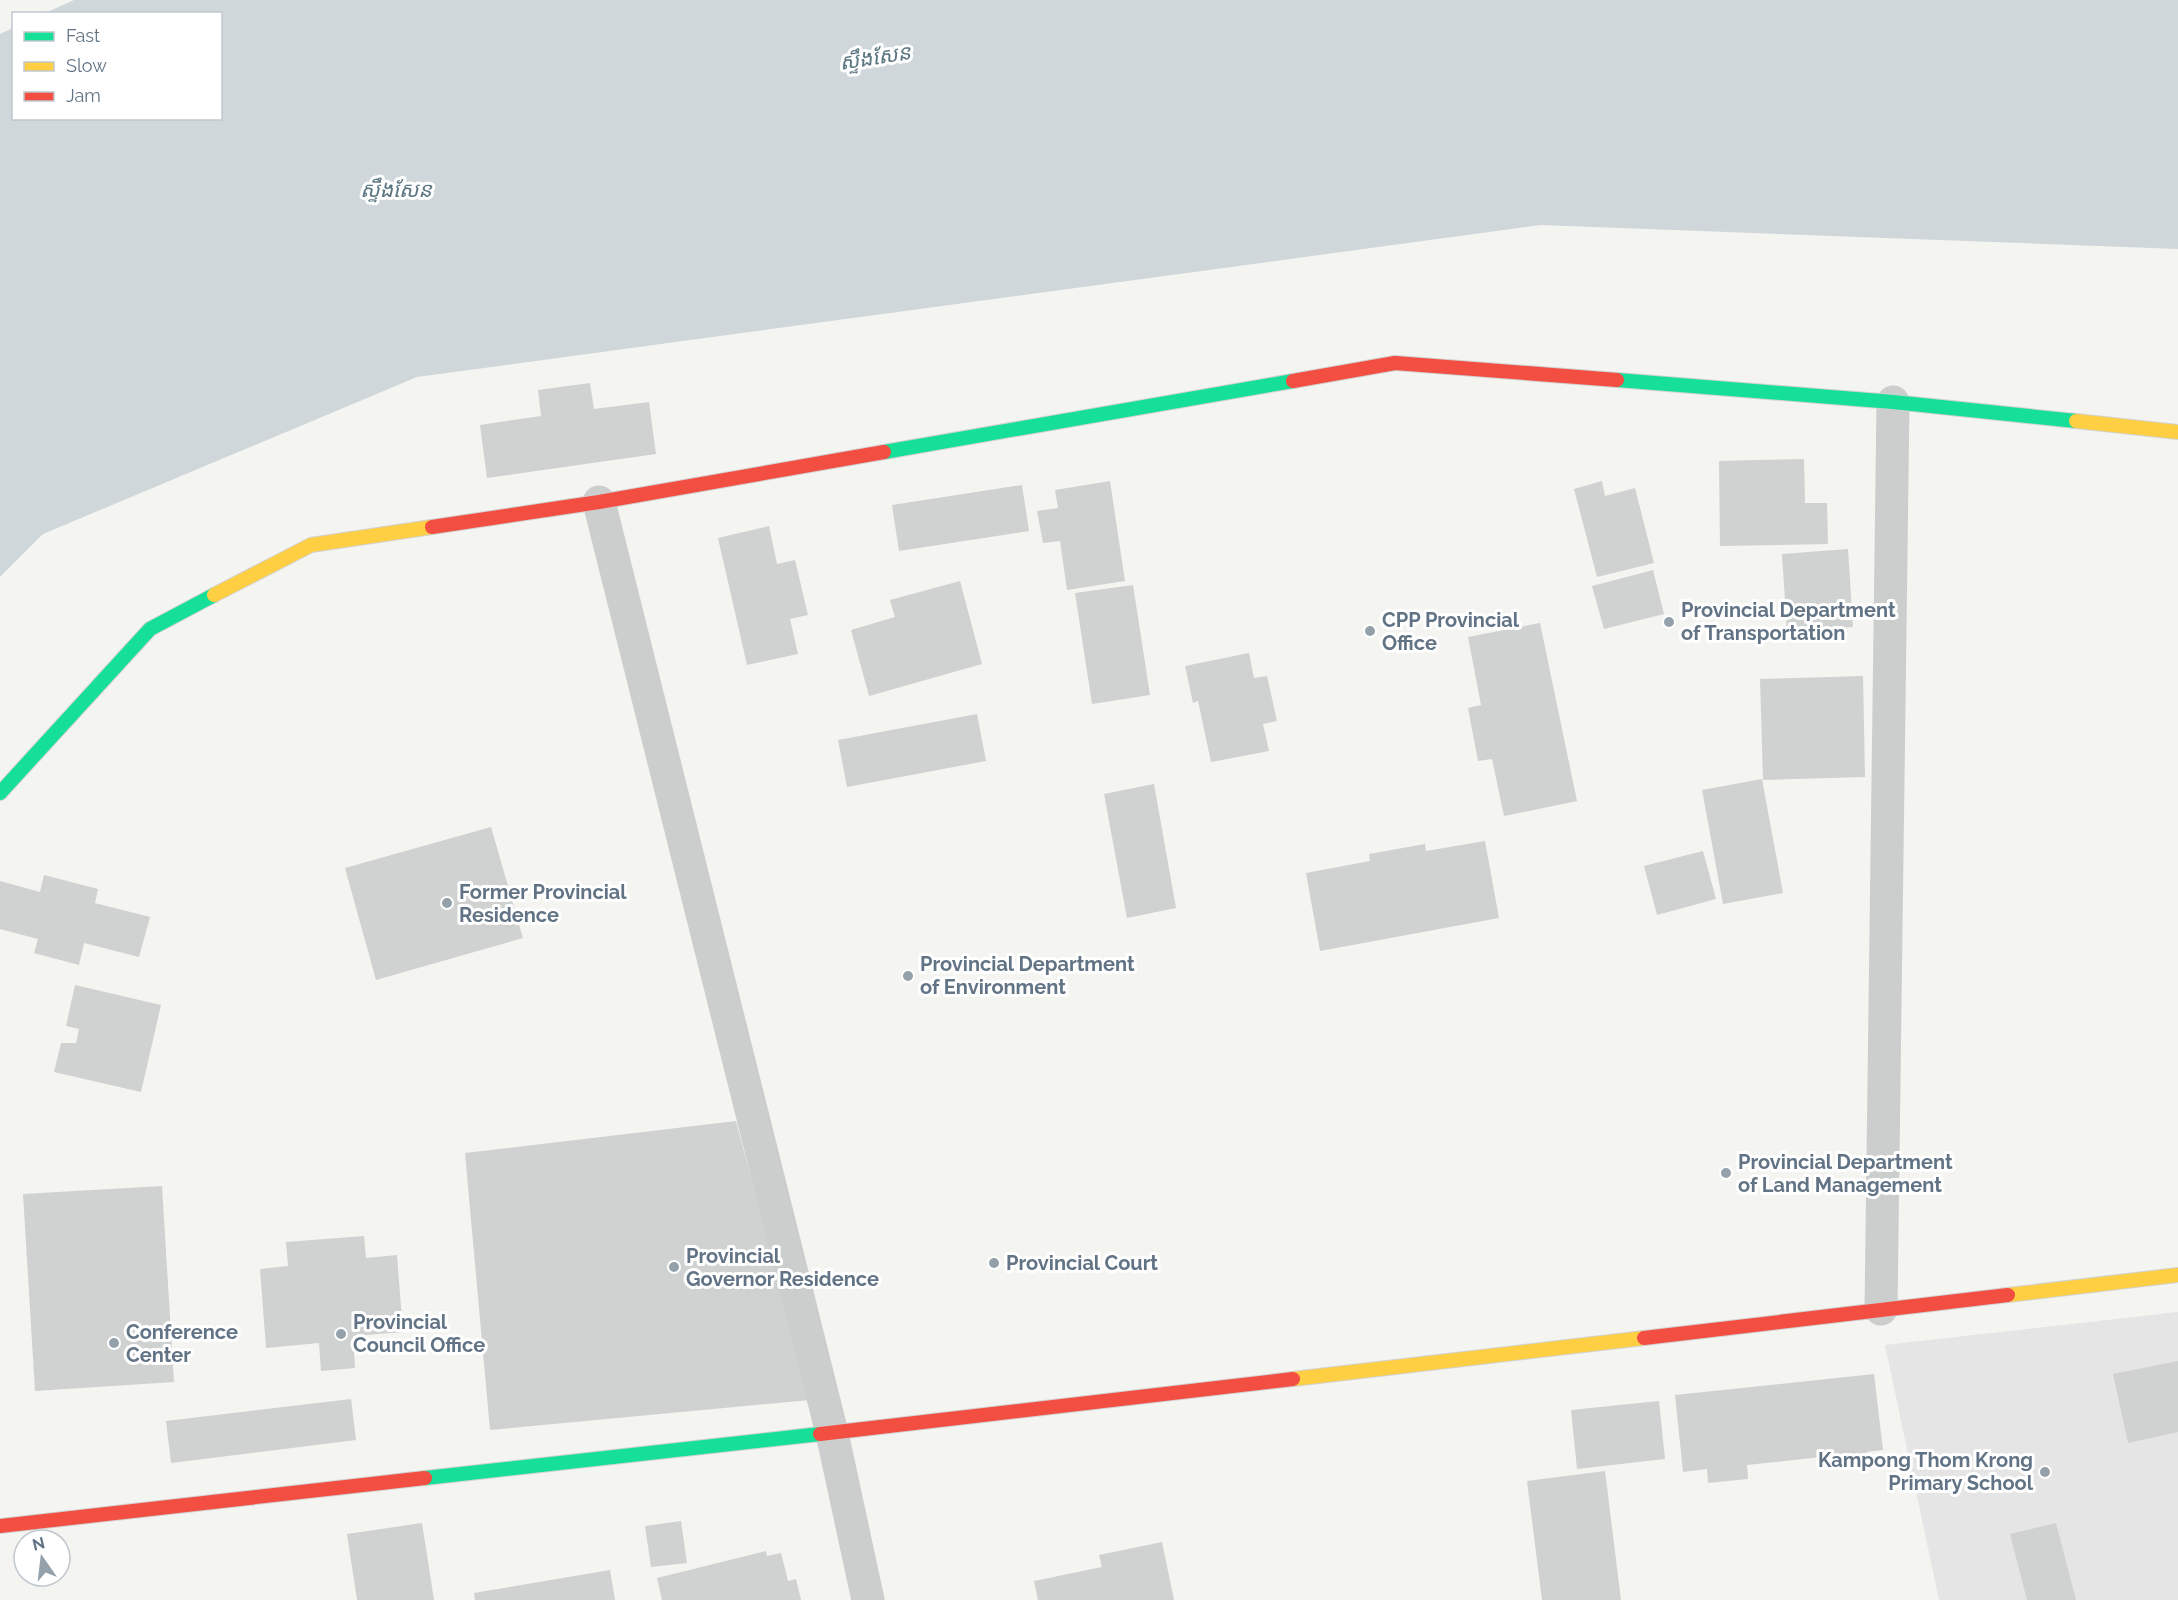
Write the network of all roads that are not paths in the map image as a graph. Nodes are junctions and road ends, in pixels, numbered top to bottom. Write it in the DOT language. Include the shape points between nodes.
graph roads {
  1 [pos="1893,402"];
  2 [pos="2178,432"];
  3 [pos="599,502"];
  4 [pos="0,793"];
  5 [pos="2178,1275"];
  6 [pos="1881,1309"];
  7 [pos="832,1433"];
  8 [pos="0,1526"];
  9 [pos="868,1600"];
  1 -- 2 [label="street"];
  1 -- 3 [label="street" via="1395,363"];
  1 -- 6 [label="street"];
  3 -- 4 [label="street" via="311,545 150,629"];
  3 -- 7 [label="street"];
  5 -- 6 [label="street"];
  6 -- 7 [label="street"];
  7 -- 8 [label="street"];
  7 -- 9 [label="street"];
}
